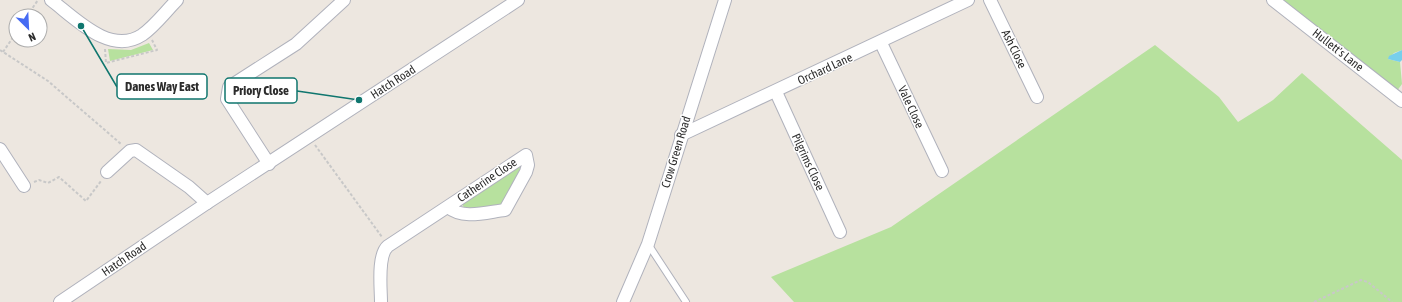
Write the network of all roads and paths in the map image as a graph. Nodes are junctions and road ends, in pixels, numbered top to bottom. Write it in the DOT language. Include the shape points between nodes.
graph roads {
  1 [pos="51,0"];
  2 [pos="177,0"];
  3 [pos="344,0"];
  4 [pos="518,0"];
  5 [pos="725,0"];
  6 [pos="968,0"];
  7 [pos="990,0"];
  8 [pos="1273,0"];
  9 [pos="880,42"];
  10 [pos="8,43"];
  11 [pos="1,51"];
  12 [pos="776,92"];
  13 [pos="1037,97"];
  14 [pos="1402,101"];
  15 [pos="681,135"];
  16 [pos="309,137"];
  17 [pos="0,149"];
  18 [pos="130,151"];
  19 [pos="269,164"];
  20 [pos="107,172"];
  21 [pos="942,172"];
  22 [pos="24,186"];
  23 [pos="207,203"];
  24 [pos="448,207"];
  25 [pos="840,232"];
  26 [pos="648,244"];
  27 [pos="388,246"];
  28 [pos="60,302"];
  29 [pos="381,302"];
  30 [pos="624,302"];
  31 [pos="686,302"];
  32 [pos="1314,302"];
  33 [pos="1392,302"];
  1 -- 2 [label="street" via="99,35 112,40 130,41 142,35"];
  3 -- 19 [label="street" via="296,44 229,87 227,99"];
  4 -- 16 [label="street, Hatch Road"];
  5 -- 15 [label="street, Crow Green Road"];
  6 -- 9 [label="street, Orchard Lane"];
  7 -- 13 [label="street, Ash Close"];
  8 -- 14 [label="street, Hullett's Lane"];
  9 -- 12 [label="street, Orchard Lane"];
  9 -- 21 [label="street, Vale Close"];
  10 -- 11 [label="path"];
  11 -- 18 [label="path" via="48,81"];
  12 -- 15 [label="street, Orchard Lane"];
  12 -- 25 [label="street, Pilgrims Close"];
  15 -- 26 [label="street, Crow Green Road"];
  16 -- 19 [label="street, Hatch Road"];
  16 -- 27 [label="path"];
  17 -- 22 [label="street"];
  18 -- 20 [label="street"];
  18 -- 23 [label="street" via="136,150 150,158"];
  19 -- 23 [label="street, Hatch Road"];
  20 -- 22 [label="path" via="86,201 59,177 48,183 39,180"];
  23 -- 28 [label="street, Hatch Road"];
  24 -- 24 [label="street, Catherine Close" via="467,194 526,155 526,172 505,210 465,214 453,212"];
  24 -- 27 [label="street, Catherine Close"];
  26 -- 30 [label="street, Crow Green Road"];
  26 -- 31 [label="lane"];
  27 -- 29 [label="street" via="382,258"];
  32 -- 33 [label="path" via="1361,280 1368,282"];
}
